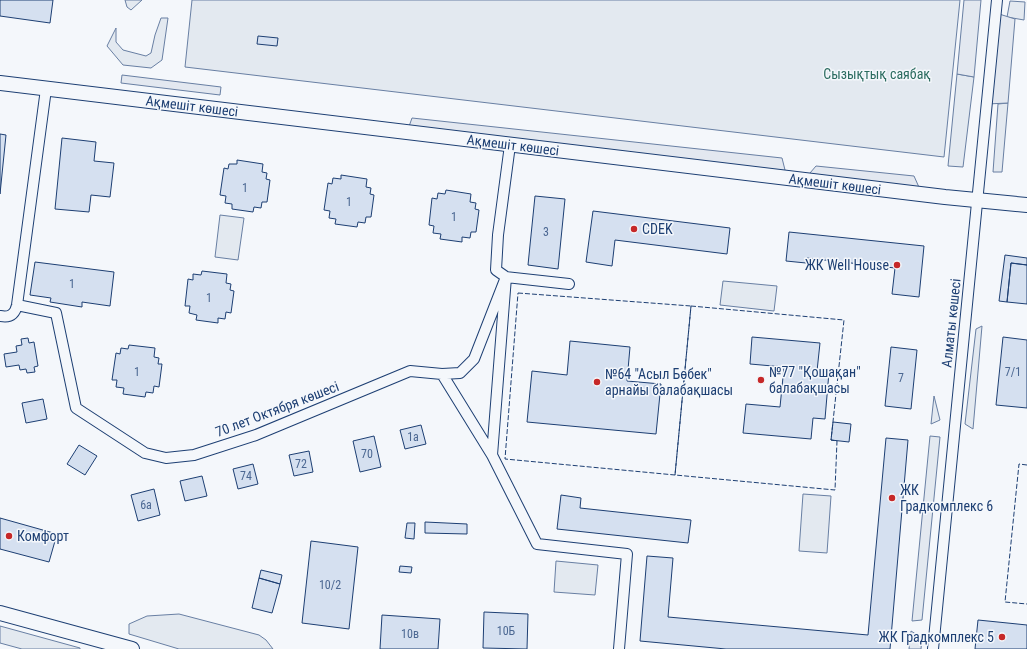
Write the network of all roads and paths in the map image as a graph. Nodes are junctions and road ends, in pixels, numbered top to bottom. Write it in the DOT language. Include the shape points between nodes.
graph roads {
  1 [pos="998,0"];
  2 [pos="0,83"];
  3 [pos="46,89"];
  4 [pos="510,145"];
  5 [pos="977,200"];
  6 [pos="1027,205"];
  7 [pos="506,277"];
  8 [pos="569,284"];
  9 [pos="17,305"];
  10 [pos="0,316"];
  11 [pos="442,374"];
  12 [pos="492,455"];
  13 [pos="0,613"];
  14 [pos="132,649"];
  15 [pos="619,649"];
  16 [pos="933,649"];
  1 -- 5 [label="street, Алматы көшесі"];
  2 -- 3 [label="main road, Ақмешіт көшесі"];
  3 -- 4 [label="main road, Ақмешіт көшесі"];
  3 -- 9 [label="street"];
  4 -- 5 [label="main road, Ақмешіт көшесі"];
  4 -- 7 [label="street" via="496,270"];
  5 -- 6 [label="main road, Ақмешіт көшесі"];
  5 -- 16 [label="street, Алматы көшесі"];
  7 -- 8 [label="street"];
  7 -- 11 [label="street, 70 лет Октября көшесі" via="474,359 460,373"];
  7 -- 12 [label="street"];
  9 -- 10 [label="street" via="11,316"];
  9 -- 11 [label="street, 70 лет Октября көшесі" via="56,313 76,408 146,453 166,458 194,455 256,435 410,370"];
  11 -- 12 [label="street"];
  12 -- 15 [label="street" via="537,544 627,554"];
  13 -- 14 [label="main road"];
}
